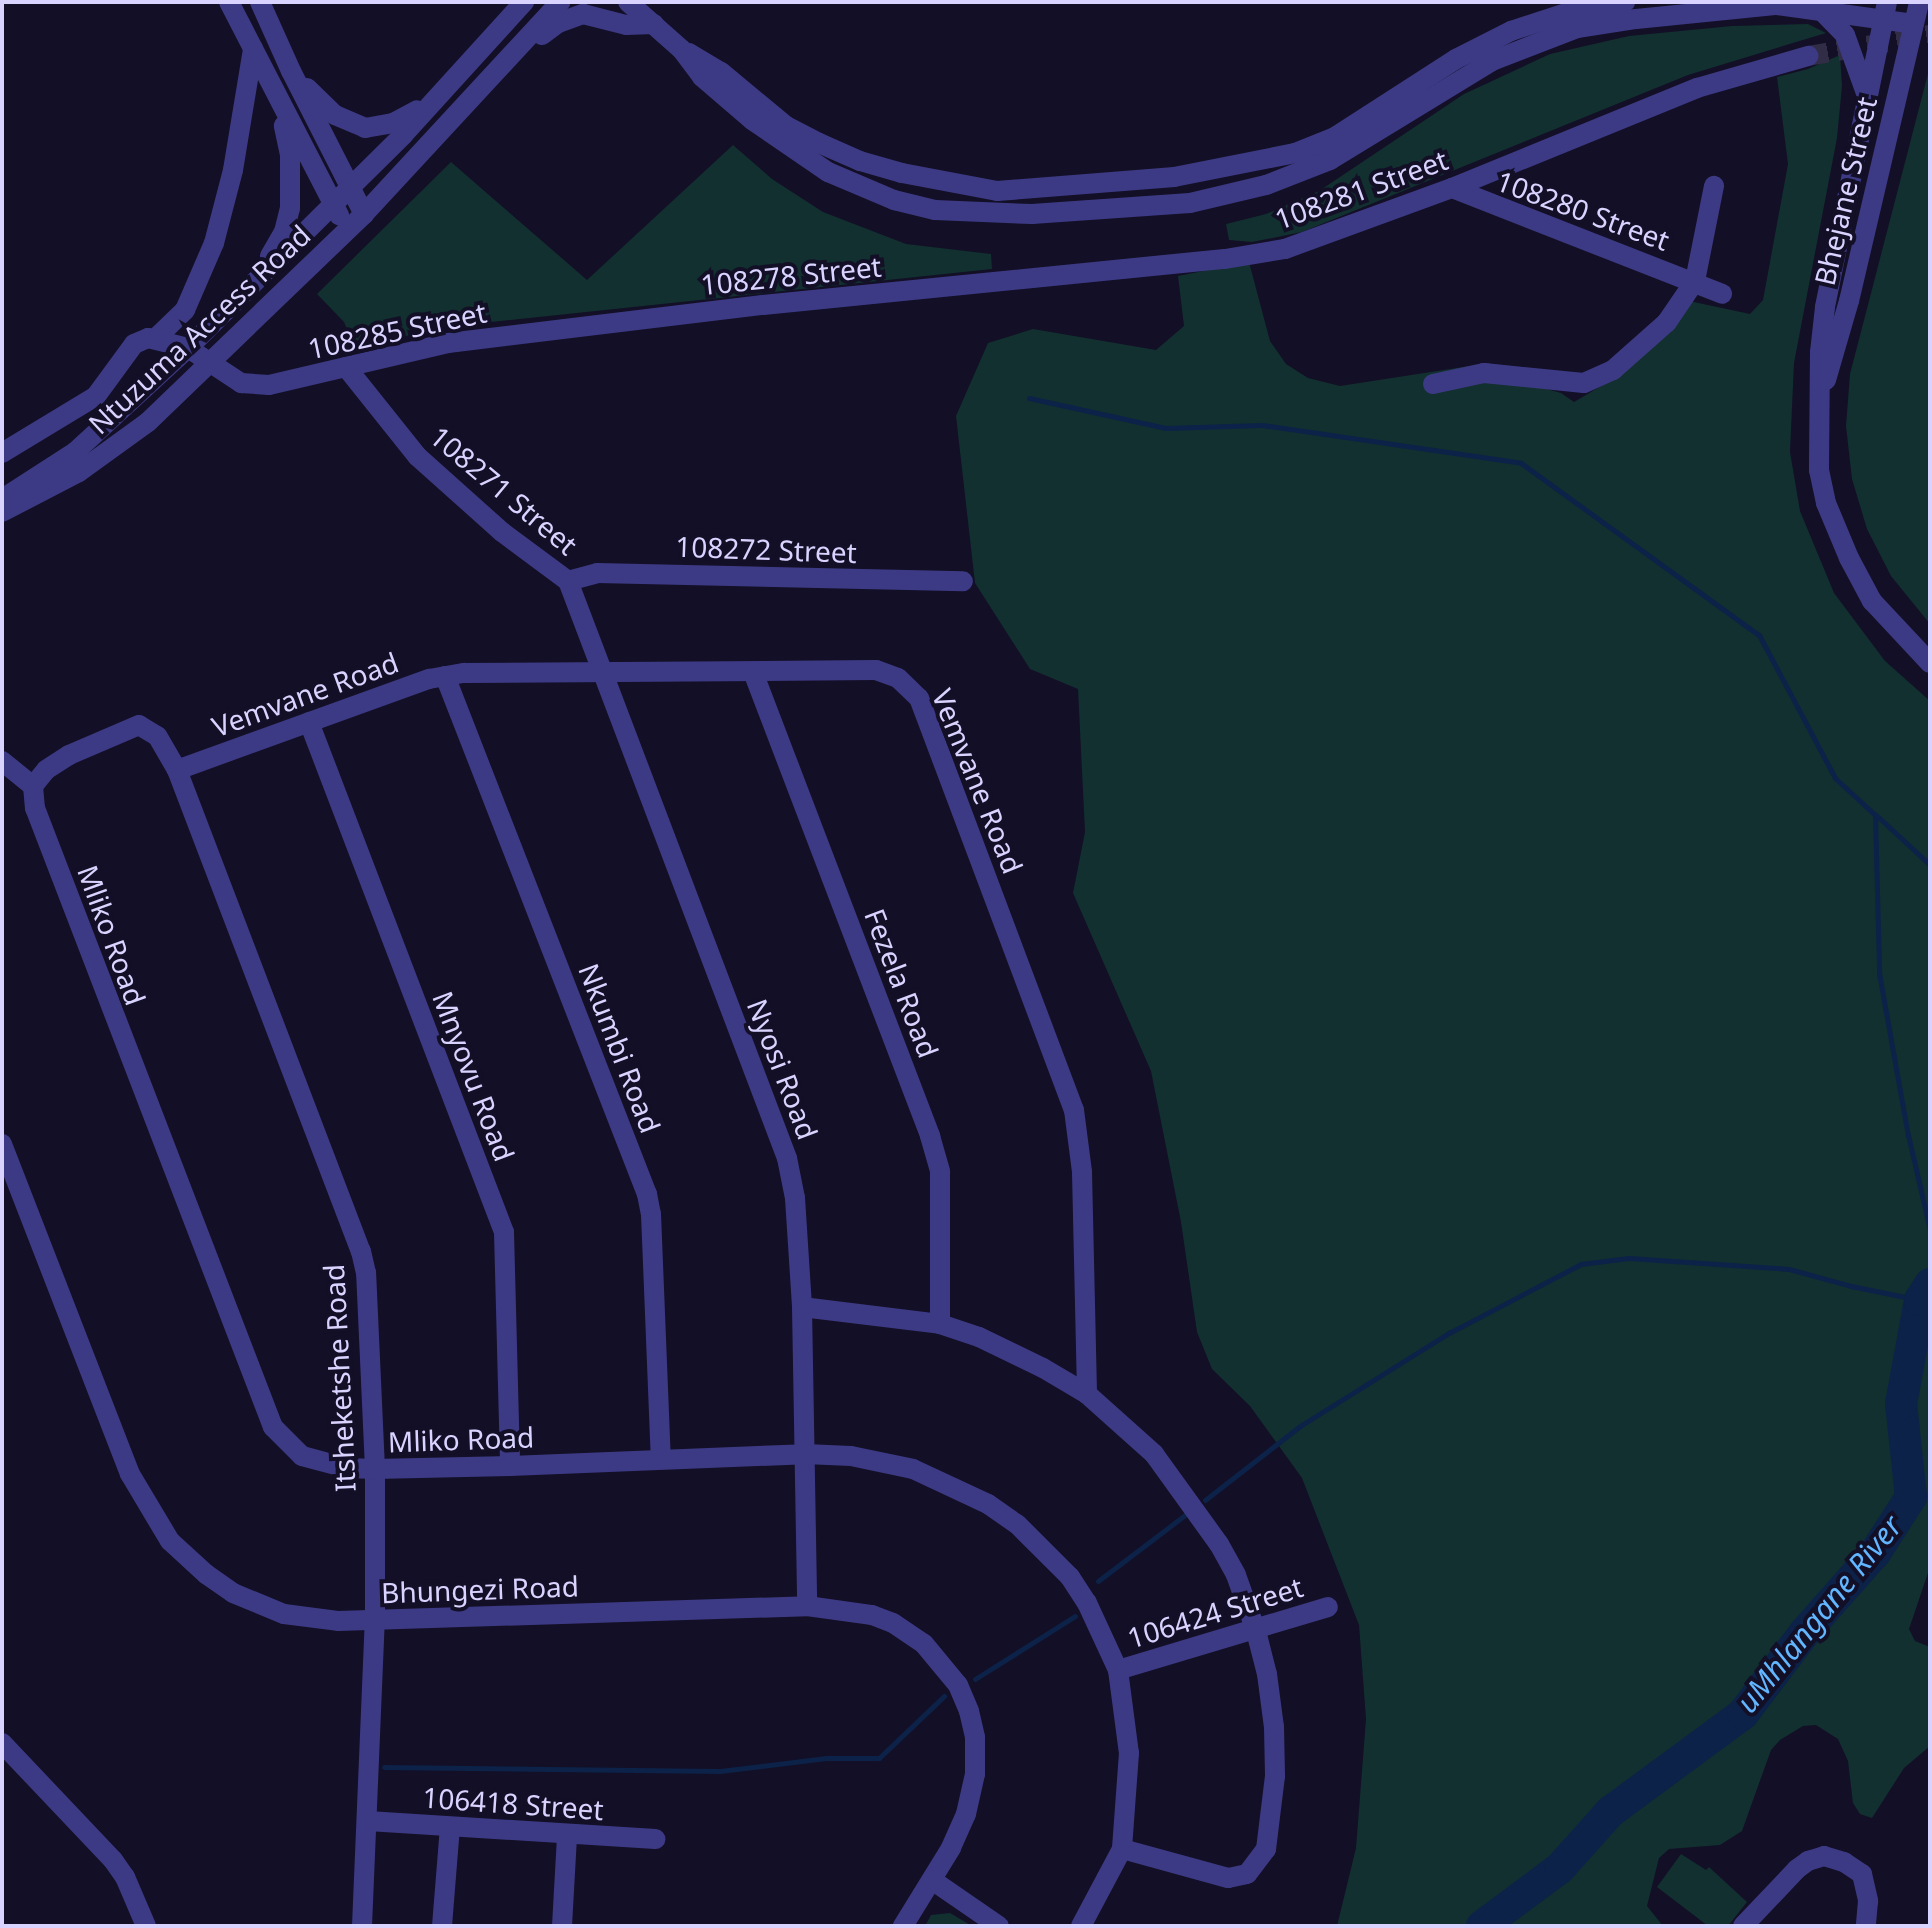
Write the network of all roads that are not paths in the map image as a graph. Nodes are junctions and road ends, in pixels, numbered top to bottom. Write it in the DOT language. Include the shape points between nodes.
graph roads {
  1 [pos="229,2"];
  2 [pos="260,2"];
  3 [pos="524,2"];
  4 [pos="560,2"];
  5 [pos="628,2"];
  6 [pos="1625,2"];
  7 [pos="1820,9"];
  8 [pos="1912,9"];
  9 [pos="1885,11"];
  10 [pos="654,24"];
  11 [pos="253,49"];
  12 [pos="682,50"];
  13 [pos="1808,56"];
  14 [pos="291,71"];
  15 [pos="490,79"];
  16 [pos="276,95"];
  17 [pos="1867,97"];
  18 [pos="437,99"];
  19 [pos="350,185"];
  20 [pos="1714,186"];
  21 [pos="1452,188"];
  22 [pos="332,204"];
  23 [pos="364,214"];
  24 [pos="348,230"];
  25 [pos="1695,281"];
  26 [pos="247,290"];
  27 [pos="913,290"];
  28 [pos="1722,294"];
  29 [pos="675,317"];
  30 [pos="156,338"];
  31 [pos="188,348"];
  32 [pos="214,362"];
  33 [pos="346,367"];
  34 [pos="1433,384"];
  35 [pos="1822,391"];
  36 [pos="2,453"];
  37 [pos="2,499"];
  38 [pos="2,512"];
  39 [pos="568,581"];
  40 [pos="963,581"];
  41 [pos="1930,663"];
  42 [pos="600,671"];
  43 [pos="753,672"];
  44 [pos="445,676"];
  45 [pos="309,722"];
  46 [pos="2,761"];
  47 [pos="177,770"];
  48 [pos="33,786"];
  49 [pos="2,1144"];
  50 [pos="802,1307"];
  51 [pos="940,1324"];
  52 [pos="1087,1394"];
  53 [pos="805,1454"];
  54 [pos="661,1458"];
  55 [pos="510,1466"];
  56 [pos="375,1469"];
  57 [pos="807,1606"];
  58 [pos="1328,1607"];
  59 [pos="375,1621"];
  60 [pos="1256,1631"];
  61 [pos="1118,1670"];
  62 [pos="2,1743"];
  63 [pos="368,1821"];
  64 [pos="450,1827"];
  65 [pos="567,1836"];
  66 [pos="655,1839"];
  67 [pos="1122,1849"];
  68 [pos="932,1880"];
  69 [pos="146,1926"];
  70 [pos="362,1926"];
  71 [pos="442,1926"];
  72 [pos="562,1926"];
  73 [pos="903,1926"];
  74 [pos="999,1926"];
  75 [pos="1081,1926"];
  76 [pos="1743,1926"];
  77 [pos="1866,1926"];
  1 -- 11 [label="street, Ntuzuma Access Road"];
  2 -- 14 [label="street"];
  3 -- 18 [label="street"];
  4 -- 15 [label="street"];
  5 -- 10 [label="street"];
  6 -- 12 [label="street" via="1569,12 1511,31 1456,59 1335,137 1295,153 1174,177 997,191 902,173 846,155 786,126 721,72"];
  7 -- 9 [label="street"];
  7 -- 12 [label="street" via="1777,5 1577,28 1492,61 1330,160 1266,185 1190,203 1057,213 935,210 853,184 806,159 752,120 702,77"];
  7 -- 17 [label="street" via="1845,35"];
  8 -- 9 [label="street"];
  8 -- 35 [label="street, Bhejane Street" via="1849,301"];
  9 -- 17 [label="street, Bhejane Street"];
  10 -- 12 [label="street"];
  10 -- 15 [label="street" via="571,16"];
  11 -- 16 [label="street, Ntuzuma Access Road"];
  11 -- 30 [label="street" via="233,170 214,243 185,310"];
  13 -- 21 [label="street, 108281 Street" via="1697,88"];
  14 -- 18 [label="street" via="335,115 365,128 393,123"];
  14 -- 19 [label="street"];
  15 -- 23 [label="street, Ntuzuma Access Road"];
  16 -- 22 [label="street, Ntuzuma Access Road"];
  16 -- 26 [label="street" via="290,155 288,219"];
  17 -- 35 [label="street, Bhejane Street" via="1825,307"];
  18 -- 19 [label="street"];
  19 -- 22 [label="street"];
  19 -- 23 [label="street"];
  20 -- 25 [label="street, 108280 Street"];
  21 -- 25 [label="street, 108280 Street"];
  21 -- 27 [label="street, 108281 Street" via="1285,249"];
  22 -- 24 [label="street, Ntuzuma Access Road"];
  22 -- 26 [label="street, Ntuzuma Access Road"];
  23 -- 24 [label="street, Ntuzuma Access Road"];
  24 -- 32 [label="street, Ntuzuma Access Road"];
  25 -- 28 [label="street, 108280 Street"];
  25 -- 34 [label="street" via="1667,322 1600,379 1571,384 1484,373"];
  26 -- 31 [label="street, Ntuzuma Access Road"];
  27 -- 29 [label="street, 108278 Street"];
  29 -- 33 [label="street, 108285 Street" via="448,343"];
  30 -- 31 [label="street, 108285 Street"];
  30 -- 36 [label="street" via="134,344 96,396"];
  31 -- 32 [label="street, 108285 Street"];
  31 -- 37 [label="street, Ntuzuma Access Road" via="75,452"];
  32 -- 33 [label="street, 108285 Street" via="241,383 259,385"];
  32 -- 38 [label="street, Ntuzuma Access Road" via="112,450"];
  33 -- 39 [label="street, 108271 Street" via="417,456 502,532"];
  35 -- 41 [label="street, Bhejane Street" via="1819,470 1826,503 1872,601"];
  39 -- 40 [label="street, 108272 Street" via="611,573"];
  39 -- 42 [label="street, Nyosi Road"];
  42 -- 43 [label="street, Vemvane Road"];
  42 -- 44 [label="street, Vemvane Road"];
  42 -- 50 [label="street, Nyosi Road" via="787,1158"];
  43 -- 51 [label="street, Fezela Road" via="932,1144 940,1172"];
  43 -- 52 [label="street, Vemvane Road" via="876,670 898,678 919,698 1074,1110 1082,1172"];
  44 -- 45 [label="street, Vemvane Road"];
  44 -- 54 [label="street, Nkumbi Road" via="647,1194"];
  45 -- 47 [label="street, Vemvane Road"];
  45 -- 55 [label="street, Mnyovu Road" via="504,1232"];
  46 -- 48 [label="street"];
  47 -- 48 [label="street, Itsheketshe Road" via="146,726 69,755"];
  47 -- 56 [label="street, Itsheketshe Road" via="361,1252"];
  48 -- 56 [label="street, Mliko Road" via="35,808 273,1427 302,1456"];
  49 -- 59 [label="street, Bhungezi Road" via="114,1438 170,1541 219,1584 270,1610 327,1620"];
  50 -- 51 [label="street"];
  50 -- 53 [label="street, Nyosi Road"];
  51 -- 52 [label="street" via="1008,1350"];
  52 -- 60 [label="street" via="1154,1454 1199,1512 1236,1575"];
  53 -- 54 [label="street, Mliko Road"];
  53 -- 57 [label="street, Nyosi Road"];
  53 -- 61 [label="street, Mliko Road" via="851,1456 913,1469 988,1504 1017,1524 1070,1577"];
  54 -- 55 [label="street, Mliko Road"];
  55 -- 56 [label="street, Mliko Road"];
  56 -- 59 [label="street, Itsheketshe Road"];
  57 -- 59 [label="street, Bhungezi Road"];
  57 -- 68 [label="street, Bhungezi Road" via="843,1609 893,1623 924,1644 958,1685 975,1737 975,1774 966,1814"];
  58 -- 60 [label="street, 106424 Street"];
  59 -- 63 [label="street, Itsheketshe Road"];
  60 -- 61 [label="street, 106424 Street"];
  60 -- 67 [label="street" via="1274,1727 1270,1835 1261,1859 1247,1874 1228,1878"];
  61 -- 67 [label="street, Mliko Road" via="1129,1753"];
  62 -- 69 [label="street" via="113,1860"];
  63 -- 64 [label="street, 106418 Street"];
  63 -- 70 [label="street, Itsheketshe Road"];
  64 -- 65 [label="street, 106418 Street"];
  64 -- 71 [label="street"];
  65 -- 66 [label="street, 106418 Street"];
  65 -- 72 [label="street"];
  67 -- 75 [label="street, Mliko Road"];
  68 -- 73 [label="street, Bhungezi Road"];
  68 -- 74 [label="street"];
  76 -- 77 [label="street" via="1797,1869 1824,1856 1862,1874"];
}
